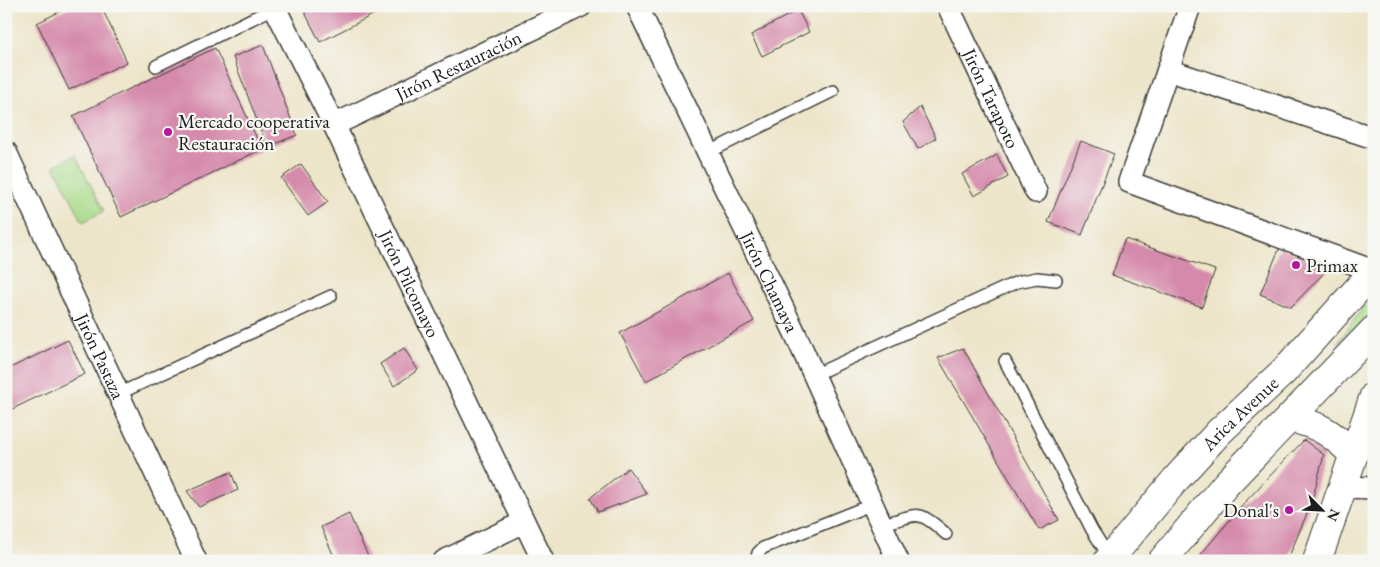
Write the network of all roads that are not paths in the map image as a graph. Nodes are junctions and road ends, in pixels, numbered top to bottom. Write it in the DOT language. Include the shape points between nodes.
graph roads {
  1 [pos="581,6"];
  2 [pos="637,6"];
  3 [pos="948,6"];
  4 [pos="1190,6"];
  5 [pos="274,7"];
  6 [pos="156,66"];
  7 [pos="1168,70"];
  8 [pos="833,91"];
  9 [pos="334,125"];
  10 [pos="1374,138"];
  11 [pos="6,152"];
  12 [pos="708,153"];
  13 [pos="1036,192"];
  14 [pos="1374,271"];
  15 [pos="1056,280"];
  16 [pos="331,296"];
  17 [pos="1374,330"];
  18 [pos="1005,361"];
  19 [pos="1284,371"];
  20 [pos="814,375"];
  21 [pos="118,394"];
  22 [pos="1374,396"];
  23 [pos="1290,418"];
  24 [pos="1353,454"];
  25 [pos="1226,484"];
  26 [pos="1343,487"];
  27 [pos="1374,488"];
  28 [pos="873,504"];
  29 [pos="524,522"];
  30 [pos="883,524"];
  31 [pos="946,534"];
  32 [pos="1109,559"];
  33 [pos="196,561"];
  34 [pos="444,561"];
  35 [pos="542,561"];
  36 [pos="756,561"];
  37 [pos="898,561"];
  38 [pos="1162,561"];
  39 [pos="1317,561"];
  1 -- 9 [label="street, Jirón Restauración"];
  2 -- 12 [label="street, Jirón Chamaya"];
  3 -- 13 [label="street, Jirón Tarapoto"];
  4 -- 7 [label="street"];
  5 -- 6 [label="lane"];
  5 -- 9 [label="street, Jirón Pilcomayo"];
  7 -- 10 [label="street"];
  7 -- 14 [label="street" via="1129,182"];
  8 -- 12 [label="lane"];
  9 -- 29 [label="street, Jirón Pilcomayo"];
  11 -- 21 [label="street, Jirón Pastaza"];
  12 -- 20 [label="street, Jirón Chamaya"];
  14 -- 19 [label="main road, Arica Avenue"];
  15 -- 20 [label="lane" via="1037,278 1018,282"];
  16 -- 21 [label="lane"];
  17 -- 23 [label="main road, Arica Avenue"];
  18 -- 32 [label="lane"];
  19 -- 25 [label="main road"];
  19 -- 32 [label="main road, Arica Avenue" via="1219,432"];
  20 -- 28 [label="street, Jirón Chamaya"];
  21 -- 33 [label="street, Jirón Pastaza"];
  22 -- 24 [label="main road"];
  23 -- 24 [label="main road" via="1313,424 1335,435"];
  23 -- 25 [label="main road, Arica Avenue"];
  24 -- 26 [label="main road"];
  25 -- 38 [label="main road, Arica Avenue"];
  26 -- 27 [label="street"];
  26 -- 39 [label="main road"];
  28 -- 30 [label="street, Jirón Chamaya"];
  28 -- 36 [label="lane" via="763,548"];
  29 -- 34 [label="street"];
  29 -- 35 [label="street, Jirón Pilcomayo"];
  30 -- 31 [label="lane" via="919,514 926,516"];
  30 -- 37 [label="street, Jirón Chamaya"];
}
